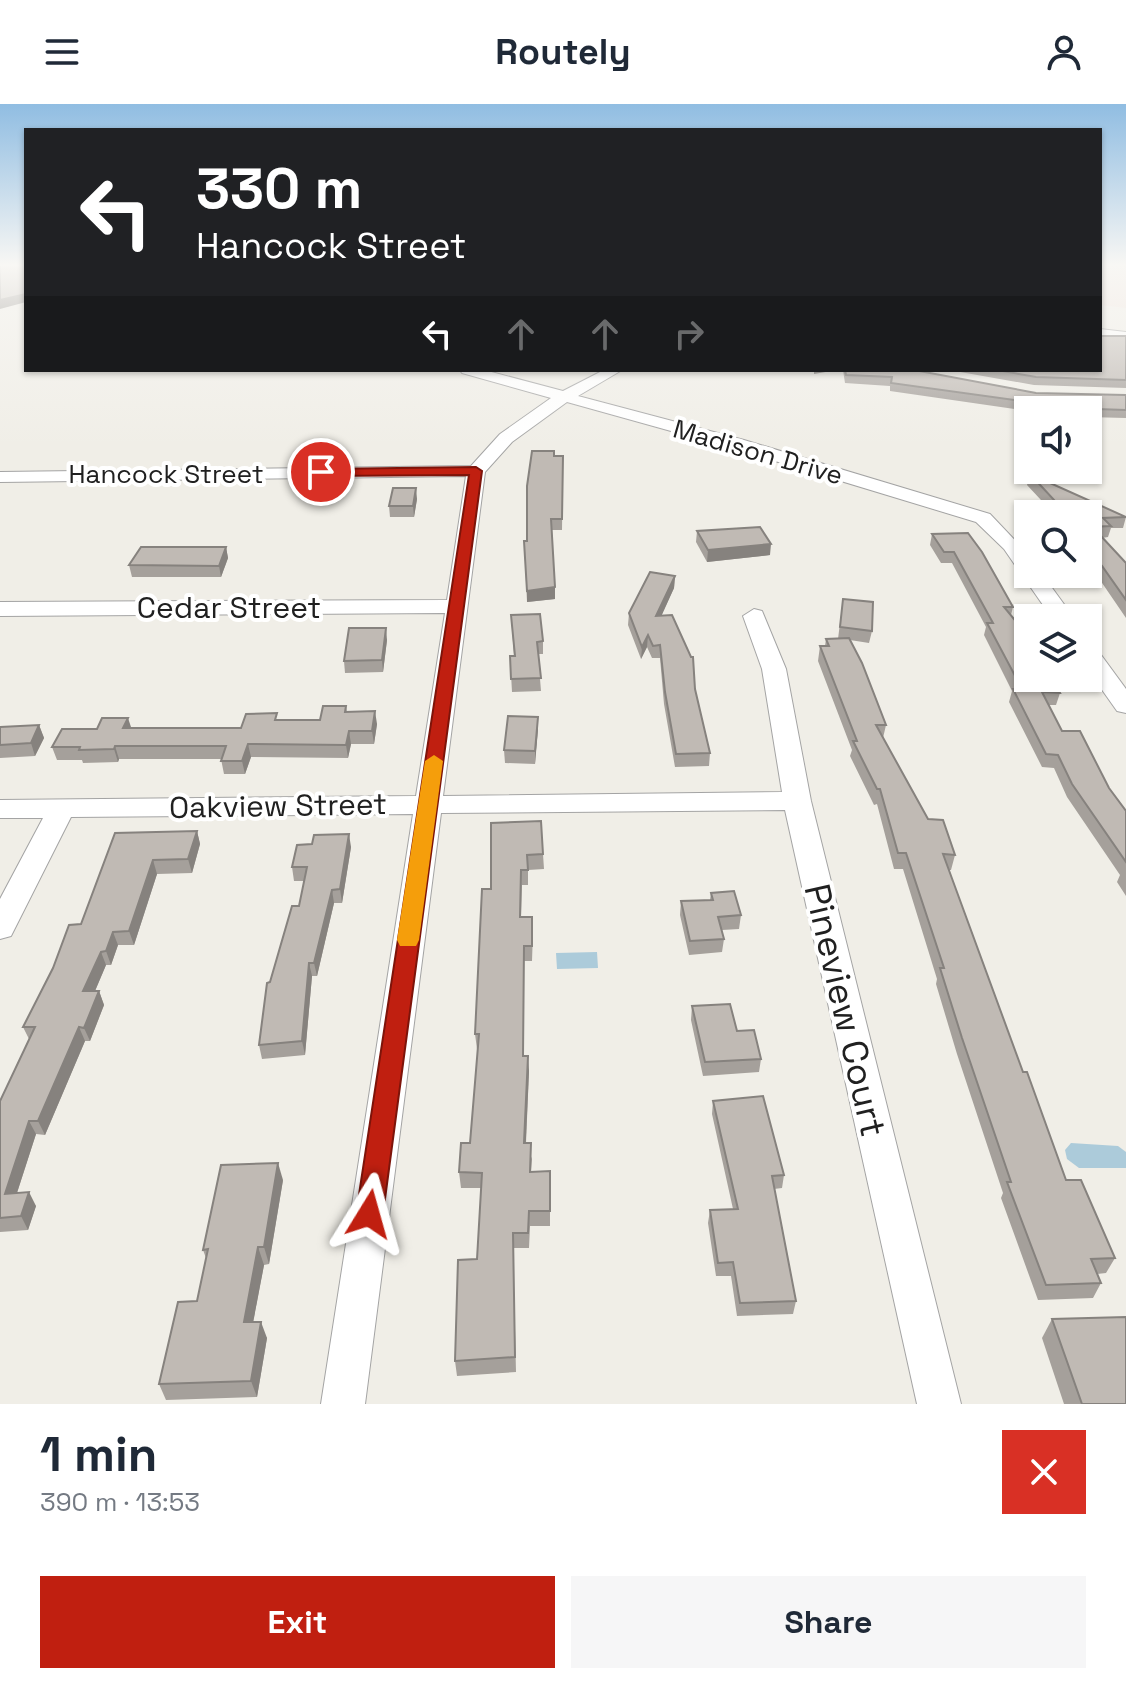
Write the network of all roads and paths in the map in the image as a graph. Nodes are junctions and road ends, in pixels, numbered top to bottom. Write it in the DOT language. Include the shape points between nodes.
graph roads {
  1 [pos="1102,333"];
  2 [pos="1126,336"];
  3 [pos="474,372"];
  4 [pos="611,372"];
  5 [pos="559,398"];
  6 [pos="476,471"];
  7 [pos="0,477"];
  8 [pos="1014,549"];
  9 [pos="458,606"];
  10 [pos="0,609"];
  11 [pos="754,616"];
  12 [pos="1102,672"];
  13 [pos="1125,703"];
  14 [pos="797,801"];
  15 [pos="427,804"];
  16 [pos="0,809"];
  17 [pos="61,809"];
  18 [pos="0,928"];
  19 [pos="343,1404"];
  20 [pos="939,1404"];
  1 -- 2 [label="street"];
  3 -- 5 [label="street, Madison Drive"];
  4 -- 5 [label="street"];
  5 -- 6 [label="street" via="494,446"];
  5 -- 8 [label="street, Madison Drive" via="738,444 983,518"];
  6 -- 7 [label="street, Hancock Street"];
  6 -- 9 [label="street"];
  9 -- 10 [label="street, Cedar Street"];
  9 -- 15 [label="street"];
  11 -- 14 [label="street, Pineview Court" via="774,669"];
  12 -- 13 [label="street"];
  14 -- 15 [label="street, Oakview Street"];
  14 -- 20 [label="street, Pineview Court"];
  15 -- 17 [label="street, Oakview Street"];
  15 -- 19 [label="street"];
  16 -- 17 [label="street, Oakview Street"];
  17 -- 18 [label="street"];
}
